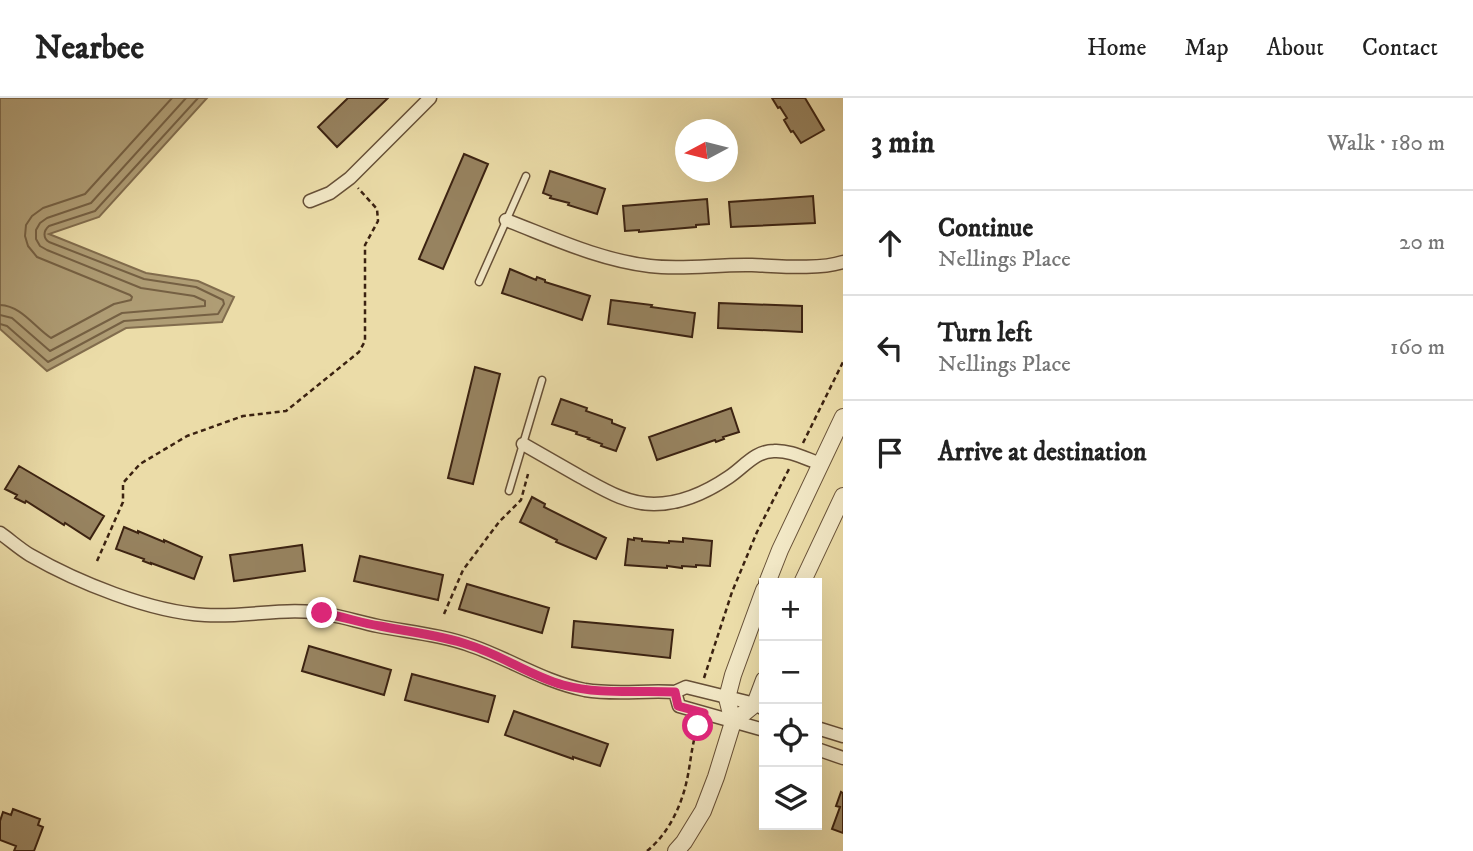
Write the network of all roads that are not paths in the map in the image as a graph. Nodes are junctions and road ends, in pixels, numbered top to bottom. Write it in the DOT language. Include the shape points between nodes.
graph roads {
  1 [pos="430,98"];
  2 [pos="526,176"];
  3 [pos="310,201"];
  4 [pos="506,220"];
  5 [pos="843,261"];
  6 [pos="479,282"];
  7 [pos="542,380"];
  8 [pos="843,417"];
  9 [pos="523,444"];
  10 [pos="821,464"];
  11 [pos="509,491"];
  12 [pos="843,496"];
  13 [pos="0,533"];
  14 [pos="769,578"];
  15 [pos="804,578"];
  16 [pos="759,604"];
  17 [pos="675,692"];
  18 [pos="727,698"];
  19 [pos="759,706"];
  20 [pos="733,722"];
  21 [pos="759,729"];
  22 [pos="822,729"];
  23 [pos="843,736"];
  24 [pos="822,751"];
  25 [pos="843,758"];
  26 [pos="676,851"];
  1 -- 3 [label="street" via="350,178"];
  2 -- 4 [label="lane"];
  4 -- 5 [label="street" via="596,255 651,266 795,266"];
  4 -- 6 [label="lane"];
  7 -- 9 [label="lane"];
  8 -- 10 [label="street"];
  9 -- 10 [label="street" via="616,496 652,505 687,499 709,489 771,450"];
  9 -- 11 [label="lane"];
  10 -- 14 [label="street"];
  12 -- 15 [label="street"];
  13 -- 17 [label="street" via="45,563 169,610 232,616 297,610 328,614 469,645 561,685 614,693"];
  16 -- 18 [label="street"];
  17 -- 18 [label="street" via="686,687"];
  17 -- 20 [label="street" via="678,706"];
  18 -- 19 [label="street"];
  18 -- 20 [label="street"];
  19 -- 20 [label="street"];
  20 -- 21 [label="street"];
  20 -- 26 [label="street" via="703,811"];
  22 -- 23 [label="street"];
  24 -- 25 [label="street"];
}
